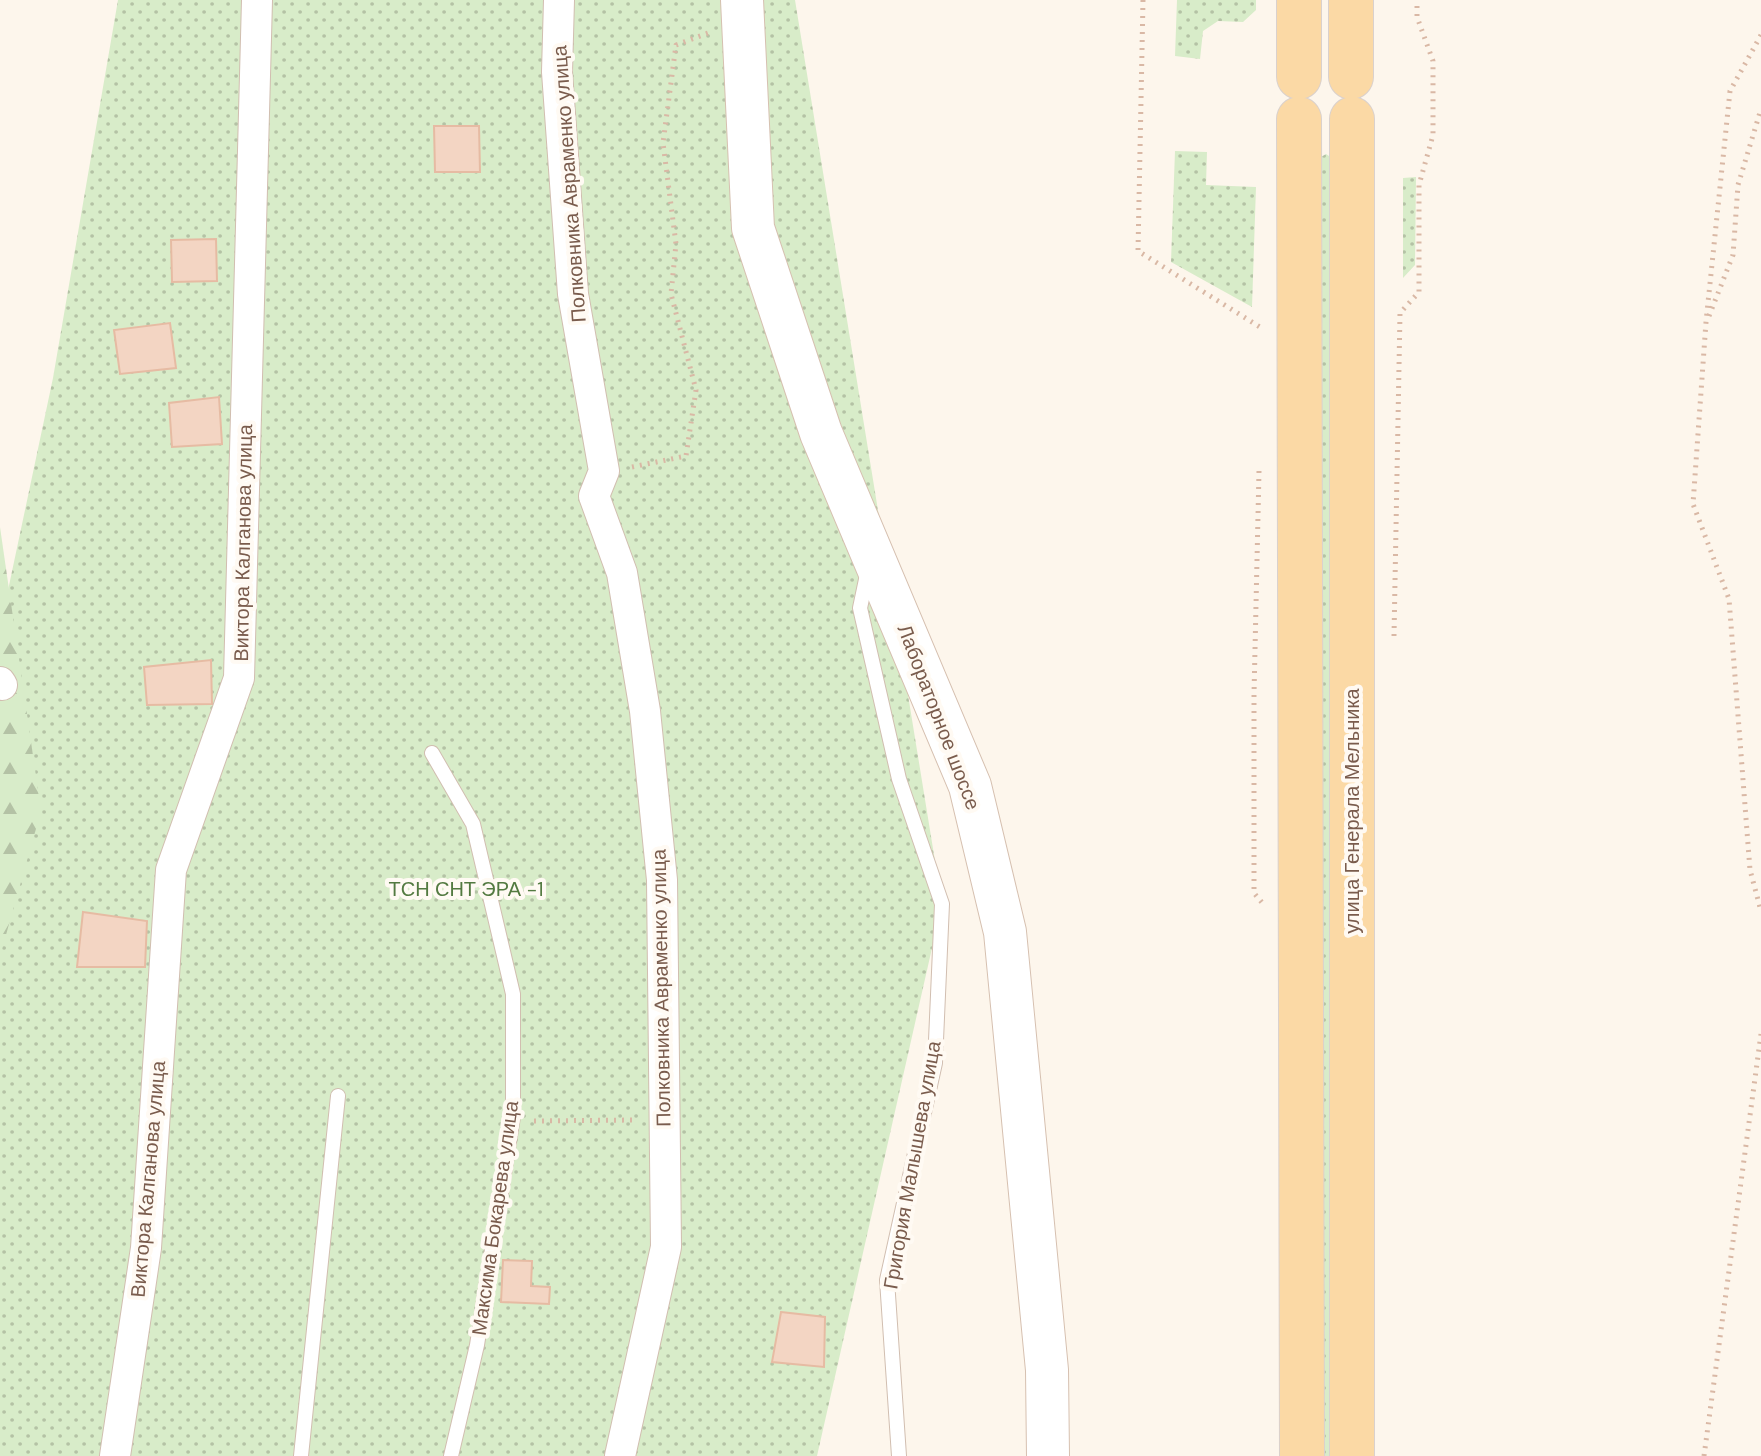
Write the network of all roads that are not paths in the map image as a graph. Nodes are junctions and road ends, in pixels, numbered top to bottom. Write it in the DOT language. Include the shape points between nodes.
graph roads {
  1 [pos="257,0"];
  2 [pos="559,0"];
  3 [pos="742,10"];
  4 [pos="1299,11"];
  5 [pos="1351,12"];
  6 [pos="1352,166"];
  7 [pos="1299,168"];
  8 [pos="872,549"];
  9 [pos="432,753"];
  10 [pos="338,1096"];
  11 [pos="115,1456"];
  12 [pos="301,1456"];
  13 [pos="451,1456"];
  14 [pos="620,1456"];
  15 [pos="899,1456"];
  16 [pos="1048,1456"];
  17 [pos="1302,1456"];
  18 [pos="1352,1456"];
  1 -- 11 [label="street, Виктора Калганова улица" via="239,678 171,870 146,1248"];
  2 -- 14 [label="street, Полковника Авраменко улица" via="557,72 573,294 604,471 594,496 622,573 645,711 662,880 666,1247"];
  3 -- 8 [label="main road, Лабораторное шоссе" via="753,228 821,433"];
  4 -- 5 [label="main road, улица Генерала Мельника" via="1309,38 1324,47 1339,42"];
  4 -- 7 [label="main road, улица Генерала Мельника"];
  5 -- 6 [label="main road, улица Генерала Мельника"];
  6 -- 7 [label="main road" via="1338,153 1324,150"];
  6 -- 18 [label="main road, улица Генерала Мельника"];
  7 -- 17 [label="main road, улица Генерала Мельника"];
  8 -- 15 [label="lane, Григория Малышева улица" via="860,608 899,779 942,904 935,1063 887,1280"];
  8 -- 16 [label="main road, Лабораторное шоссе" via="970,786 1005,932 1047,1370"];
  9 -- 13 [label="lane, Максима Бокарева улица" via="473,824 513,994 513,1117 477,1345"];
  10 -- 12 [label="lane"];
}
